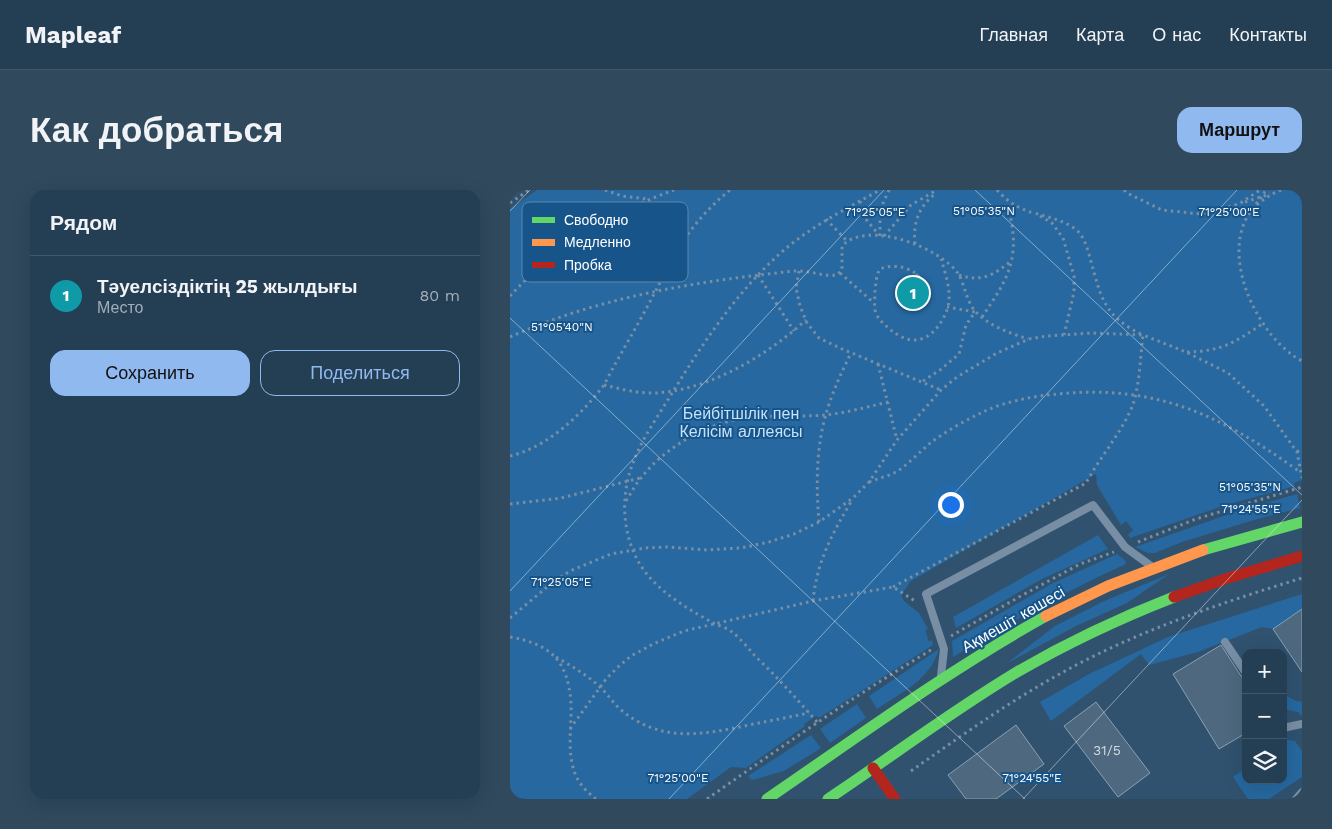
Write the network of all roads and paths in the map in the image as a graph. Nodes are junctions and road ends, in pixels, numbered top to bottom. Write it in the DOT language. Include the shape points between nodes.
graph roads {
  1 [pos="529,190"];
  2 [pos="605,190"];
  3 [pos="674,190"];
  4 [pos="730,190"];
  5 [pos="880,190"];
  6 [pos="889,190"];
  7 [pos="938,190"];
  8 [pos="997,190"];
  9 [pos="1124,190"];
  10 [pos="1260,190"];
  11 [pos="1266,190"];
  12 [pos="1280,190"];
  13 [pos="1262,196"];
  14 [pos="649,199"];
  15 [pos="860,201"];
  16 [pos="643,202"];
  17 [pos="1008,202"];
  18 [pos="510,203"];
  19 [pos="1239,204"];
  20 [pos="1253,209"];
  21 [pos="1034,213"];
  22 [pos="826,219"];
  23 [pos="688,235"];
  24 [pos="882,236"];
  25 [pos="848,241"];
  26 [pos="915,244"];
  27 [pos="941,259"];
  28 [pos="1011,261"];
  29 [pos="799,271"];
  30 [pos="840,273"];
  31 [pos="918,274"];
  32 [pos="758,275"];
  33 [pos="958,275"];
  34 [pos="524,282"];
  35 [pos="661,282"];
  36 [pos="656,292"];
  37 [pos="510,296"];
  38 [pos="874,304"];
  39 [pos="947,307"];
  40 [pos="975,312"];
  41 [pos="982,318"];
  42 [pos="806,320"];
  43 [pos="1262,324"];
  44 [pos="794,331"];
  45 [pos="1064,335"];
  46 [pos="1143,335"];
  47 [pos="510,337"];
  48 [pos="1029,339"];
  49 [pos="1186,352"];
  50 [pos="851,353"];
  51 [pos="1302,361"];
  52 [pos="878,364"];
  53 [pos="923,382"];
  54 [pos="604,385"];
  55 [pos="674,390"];
  56 [pos="942,390"];
  57 [pos="1135,395"];
  58 [pos="888,402"];
  59 [pos="825,415"];
  60 [pos="897,440"];
  61 [pos="1302,448"];
  62 [pos="1297,452"];
  63 [pos="510,456"];
  64 [pos="1301,472"];
  65 [pos="641,478"];
  66 [pos="1302,478"];
  67 [pos="627,481"];
  68 [pos="870,482"];
  69 [pos="853,498"];
  70 [pos="625,502"];
  71 [pos="510,504"];
  72 [pos="819,522"];
  73 [pos="1302,522"];
  74 [pos="632,550"];
  75 [pos="1302,556"];
  76 [pos="1152,567"];
  77 [pos="1302,578"];
  78 [pos="893,587"];
  79 [pos="813,601"];
  80 [pos="918,606"];
  81 [pos="510,618"];
  82 [pos="715,624"];
  83 [pos="510,637"];
  84 [pos="1225,642"];
  85 [pos="556,657"];
  86 [pos="1242,667"];
  87 [pos="941,681"];
  88 [pos="600,688"];
  89 [pos="809,712"];
  90 [pos="817,722"];
  91 [pos="1302,724"];
  92 [pos="1287,727"];
  93 [pos="570,729"];
  94 [pos="874,768"];
  95 [pos="910,771"];
  96 [pos="1302,792"];
  97 [pos="596,799"];
  98 [pos="767,799"];
  99 [pos="828,799"];
  100 [pos="895,799"];
  101 [pos="1296,799"];
  1 -- 18 [label="path"];
  2 -- 14 [label="path"];
  3 -- 14 [label="path"];
  4 -- 23 [label="path" via="696,222"];
  5 -- 15 [label="path"];
  6 -- 24 [label="path" via="880,210"];
  7 -- 24 [label="path" via="911,205"];
  7 -- 26 [label="path" via="925,202 917,217"];
  8 -- 17 [label="path"];
  9 -- 19 [label="path" via="1162,210 1201,214"];
  10 -- 19 [label="path"];
  11 -- 13 [label="path"];
  12 -- 13 [label="path"];
  12 -- 20 [label="path"];
  13 -- 19 [label="path"];
  13 -- 20 [label="path"];
  14 -- 16 [label="path"];
  15 -- 22 [label="path"];
  15 -- 24 [label="path" via="864,217"];
  17 -- 21 [label="path"];
  17 -- 28 [label="path" via="1013,243"];
  20 -- 43 [label="path" via="1240,236 1239,257 1250,302"];
  21 -- 45 [label="path" via="1052,223 1063,238 1070,259 1074,292"];
  21 -- 46 [label="path" via="1062,221 1075,229 1088,248 1100,293 1108,309 1127,328"];
  22 -- 25 [label="path"];
  22 -- 32 [label="path" via="790,245"];
  24 -- 25 [label="path" via="861,235"];
  24 -- 26 [label="path"];
  25 -- 30 [label="path" via="842,246"];
  26 -- 27 [label="path"];
  27 -- 33 [label="path"];
  27 -- 39 [label="path" via="949,299"];
  28 -- 33 [label="path" via="986,277"];
  28 -- 41 [label="path" via="1003,285"];
  29 -- 30 [label="path" via="834,276"];
  29 -- 32 [label="path"];
  29 -- 42 [label="path" via="796,288"];
  30 -- 38 [label="path"];
  31 -- 31 [label="path" via="924,297 921,303 913,305 906,302 902,294"];
  31 -- 38 [label="path" via="894,267 880,269"];
  32 -- 36 [label="path"];
  32 -- 44 [label="path"];
  32 -- 55 [label="path" via="716,327"];
  33 -- 40 [label="path"];
  34 -- 37 [label="path"];
  35 -- 36 [label="path"];
  36 -- 47 [label="path" via="570,313"];
  36 -- 54 [label="path"];
  38 -- 39 [label="path" via="882,323 911,340 929,335 940,323"];
  39 -- 40 [label="path"];
  40 -- 41 [label="path"];
  40 -- 53 [label="path" via="966,325 959,354"];
  41 -- 48 [label="path" via="1006,332"];
  42 -- 44 [label="path"];
  42 -- 50 [label="path" via="819,338"];
  43 -- 49 [label="path" via="1236,342 1218,349"];
  43 -- 51 [label="path"];
  44 -- 55 [label="path" via="742,366"];
  45 -- 46 [label="path"];
  45 -- 48 [label="path"];
  46 -- 49 [label="path"];
  46 -- 57 [label="path"];
  48 -- 56 [label="path" via="976,364"];
  49 -- 62 [label="path" via="1228,373 1264,406"];
  50 -- 52 [label="path"];
  50 -- 59 [label="path"];
  52 -- 53 [label="path"];
  52 -- 58 [label="path"];
  53 -- 56 [label="path"];
  54 -- 55 [label="path" via="655,393"];
  54 -- 63 [label="path" via="554,434"];
  55 -- 67 [label="path" via="637,451"];
  56 -- 60 [label="path"];
  57 -- 64 [label="path" via="1185,406 1229,426"];
  57 -- 68 [label="path" via="1075,392 1006,404 958,426 929,444 896,472"];
  57 -- 78 [label="path" via="1114,441 1086,483"];
  58 -- 59 [label="path"];
  58 -- 60 [label="path"];
  59 -- 65 [label="path" via="750,418 710,428 680,444"];
  59 -- 72 [label="path" via="818,466"];
  60 -- 68 [label="path"];
  61 -- 62 [label="path"];
  62 -- 64 [label="path"];
  64 -- 66 [label="path"];
  65 -- 67 [label="path"];
  65 -- 70 [label="path"];
  67 -- 70 [label="path"];
  67 -- 71 [label="path" via="561,498"];
  68 -- 69 [label="path"];
  69 -- 72 [label="path"];
  69 -- 79 [label="path" via="822,556"];
  70 -- 74 [label="path" via="625,521"];
  72 -- 74 [label="path" via="794,534 741,548"];
  73 -- 76 [label="street, Ақмешіт көшесі"];
  74 -- 81 [label="path" via="610,554 570,572 545,588"];
  74 -- 82 [label="path" via="642,567 664,591"];
  75 -- 94 [label="street" via="1176,594 1091,632 1010,677"];
  76 -- 87 [label="street, Ақмешіт көшесі" via="1048,615"];
  76 -- 87 [label="lane" via="1125,547 1093,505 926,594 944,649"];
  77 -- 95 [label="path" via="1175,620 1122,643 1056,676"];
  78 -- 79 [label="path"];
  78 -- 80 [label="path" via="913,599"];
  79 -- 82 [label="path"];
  82 -- 88 [label="path" via="655,642 631,656"];
  82 -- 89 [label="path" via="731,631"];
  83 -- 85 [label="path" via="527,640"];
  84 -- 86 [label="lane"];
  85 -- 88 [label="path" via="579,670"];
  85 -- 93 [label="path" via="561,663 571,703"];
  87 -- 98 [label="street, Ақмешіт көшесі"];
  88 -- 89 [label="path" via="620,710 639,722 682,735 710,733"];
  88 -- 93 [label="path"];
  89 -- 90 [label="path"];
  91 -- 92 [label="lane"];
  93 -- 97 [label="path" via="570,758 576,777"];
  94 -- 99 [label="street"];
  94 -- 100 [label="street"];
  96 -- 101 [label="lane"];
}
